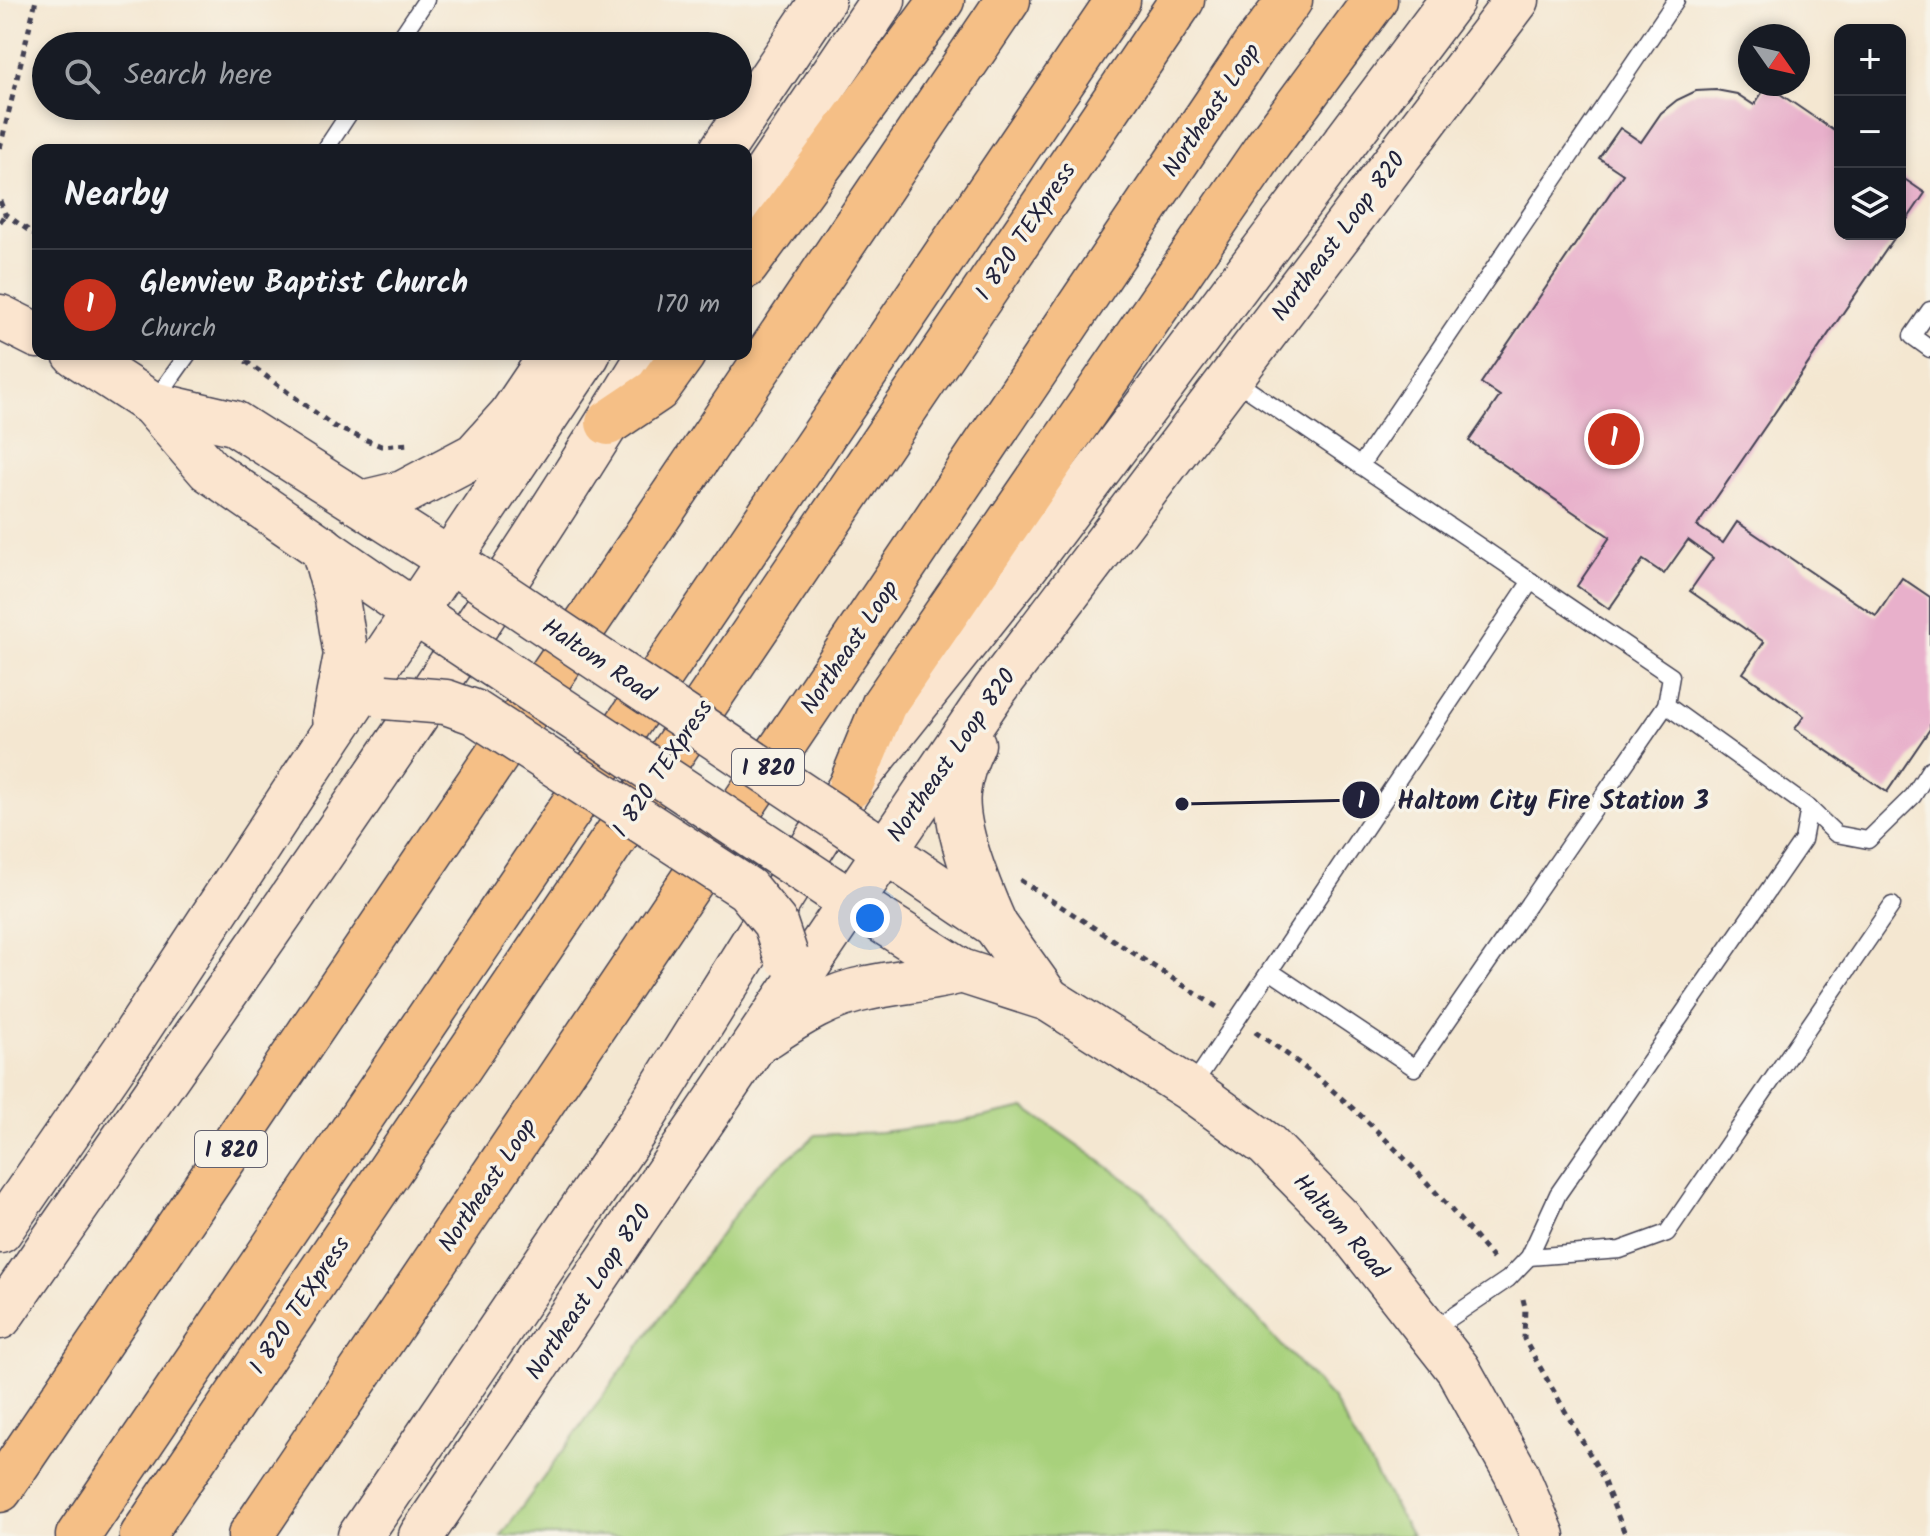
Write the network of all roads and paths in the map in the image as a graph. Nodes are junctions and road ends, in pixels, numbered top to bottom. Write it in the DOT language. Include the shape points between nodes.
graph roads {
  1 [pos="36,0"];
  2 [pos="426,0"];
  3 [pos="823,0"];
  4 [pos="883,0"];
  5 [pos="942,0"];
  6 [pos="1008,0"];
  7 [pos="1118,0"];
  8 [pos="1182,0"];
  9 [pos="1290,0"];
  10 [pos="1375,0"];
  11 [pos="1452,0"];
  12 [pos="1517,0"];
  13 [pos="1676,0"];
  14 [pos="404,32"];
  15 [pos="752,87"];
  16 [pos="345,120"];
  17 [pos="721,120"];
  18 [pos="733,120"];
  19 [pos="329,144"];
  20 [pos="696,144"];
  21 [pos="724,144"];
  22 [pos="0,148"];
  23 [pos="752,193"];
  24 [pos="0,201"];
  25 [pos="5,214"];
  26 [pos="0,222"];
  27 [pos="32,233"];
  28 [pos="752,258"];
  29 [pos="1930,310"];
  30 [pos="0,317"];
  31 [pos="32,333"];
  32 [pos="1930,349"];
  33 [pos="84,360"];
  34 [pos="184,360"];
  35 [pos="244,360"];
  36 [pos="548,360"];
  37 [pos="584,360"];
  38 [pos="646,360"];
  39 [pos="679,360"];
  40 [pos="1231,378"];
  41 [pos="152,404"];
  42 [pos="608,423"];
  43 [pos="421,443"];
  44 [pos="1360,466"];
  45 [pos="361,503"];
  46 [pos="323,548"];
  47 [pos="459,566"];
  48 [pos="1531,581"];
  49 [pos="424,619"];
  50 [pos="994,691"];
  51 [pos="1666,705"];
  52 [pos="332,734"];
  53 [pos="1930,769"];
  54 [pos="850,787"];
  55 [pos="1809,808"];
  56 [pos="874,844"];
  57 [pos="1010,874"];
  58 [pos="840,895"];
  59 [pos="1892,905"];
  60 [pos="995,925"];
  61 [pos="961,971"];
  62 [pos="1270,971"];
  63 [pos="1048,999"];
  64 [pos="782,1002"];
  65 [pos="1211,1003"];
  66 [pos="1265,1039"];
  67 [pos="755,1044"];
  68 [pos="1190,1089"];
  69 [pos="0,1231"];
  70 [pos="1529,1257"];
  71 [pos="1498,1265"];
  72 [pos="1521,1294"];
  73 [pos="0,1317"];
  74 [pos="1429,1332"];
  75 [pos="0,1490"];
  76 [pos="78,1536"];
  77 [pos="142,1536"];
  78 [pos="250,1536"];
  79 [pos="360,1536"];
  80 [pos="421,1536"];
  81 [pos="1543,1536"];
  82 [pos="1626,1536"];
  1 -- 22 [label="path"];
  2 -- 14 [label="lane"];
  3 -- 15 [label="main road"];
  4 -- 23 [label="main road"];
  5 -- 28 [label="highway"];
  6 -- 75 [label="highway, I 820"];
  7 -- 76 [label="highway"];
  8 -- 77 [label="highway, I 820 TEXpress"];
  9 -- 78 [label="highway, Northeast Loop / I 820"];
  10 -- 54 [label="highway" via="1268,145 884,704"];
  11 -- 54 [label="main road" via="1020,574"];
  12 -- 40 [label="main road, Northeast Loop 820"];
  13 -- 44 [label="lane"];
  16 -- 19 [label="lane"];
  17 -- 20 [label="main road"];
  18 -- 21 [label="main road"];
  24 -- 25 [label="path"];
  25 -- 26 [label="path"];
  25 -- 27 [label="path"];
  29 -- 32 [label="lane" via="1912,336"];
  30 -- 31 [label="main road"];
  33 -- 41 [label="main road, Haltom Road"];
  34 -- 41 [label="lane"];
  35 -- 43 [label="path" via="335,427 381,446"];
  36 -- 45 [label="main road" via="511,415 475,455 403,493"];
  37 -- 47 [label="main road"];
  38 -- 42 [label="main road"];
  39 -- 42 [label="highway" via="657,390"];
  40 -- 44 [label="lane"];
  40 -- 50 [label="main road, Northeast Loop 820"];
  41 -- 45 [label="main road, Haltom Road" via="234,423"];
  41 -- 46 [label="main road, Haltom Road" via="209,470"];
  42 -- 73 [label="main road" via="381,767"];
  44 -- 48 [label="lane"];
  45 -- 47 [label="main road, Haltom Road"];
  46 -- 49 [label="main road, Haltom Road"];
  46 -- 52 [label="main road" via="346,655"];
  47 -- 49 [label="main road"];
  47 -- 56 [label="main road, Haltom Road, bridge"];
  48 -- 51 [label="lane" via="1671,676"];
  48 -- 62 [label="lane"];
  49 -- 52 [label="main road"];
  49 -- 58 [label="main road, Haltom Road, bridge"];
  50 -- 56 [label="main road, Northeast Loop 820"];
  50 -- 60 [label="main road" via="958,795 964,840"];
  51 -- 55 [label="lane"];
  51 -- 62 [label="lane" via="1415,1068"];
  52 -- 64 [label="main road, bridge" via="385,697 446,702 474,712 747,889 775,923 786,956"];
  52 -- 69 [label="main road"];
  53 -- 55 [label="lane" via="1913,796 1868,840 1836,834"];
  54 -- 79 [label="main road" via="640,1123"];
  55 -- 70 [label="lane" via="1803,840 1558,1194"];
  56 -- 58 [label="main road, Northeast Loop 820"];
  56 -- 60 [label="main road, Haltom Road"];
  57 -- 65 [label="path"];
  58 -- 61 [label="main road, Haltom Road"];
  58 -- 64 [label="main road, Northeast Loop 820"];
  59 -- 70 [label="lane" via="1667,1233 1620,1250"];
  60 -- 63 [label="main road, Haltom Road"];
  61 -- 63 [label="main road, Haltom Road"];
  61 -- 67 [label="main road" via="831,999"];
  62 -- 68 [label="lane"];
  63 -- 68 [label="main road, Haltom Road"];
  64 -- 67 [label="main road, Northeast Loop 820"];
  66 -- 71 [label="path" via="1359,1114 1433,1187"];
  67 -- 80 [label="main road, Northeast Loop 820"];
  68 -- 74 [label="main road, Haltom Road" via="1288,1166 1340,1219"];
  70 -- 74 [label="lane" via="1508,1279"];
  72 -- 82 [label="path" via="1524,1339 1600,1472"];
  74 -- 81 [label="main road, Haltom Road" via="1458,1369 1516,1473"];
}
